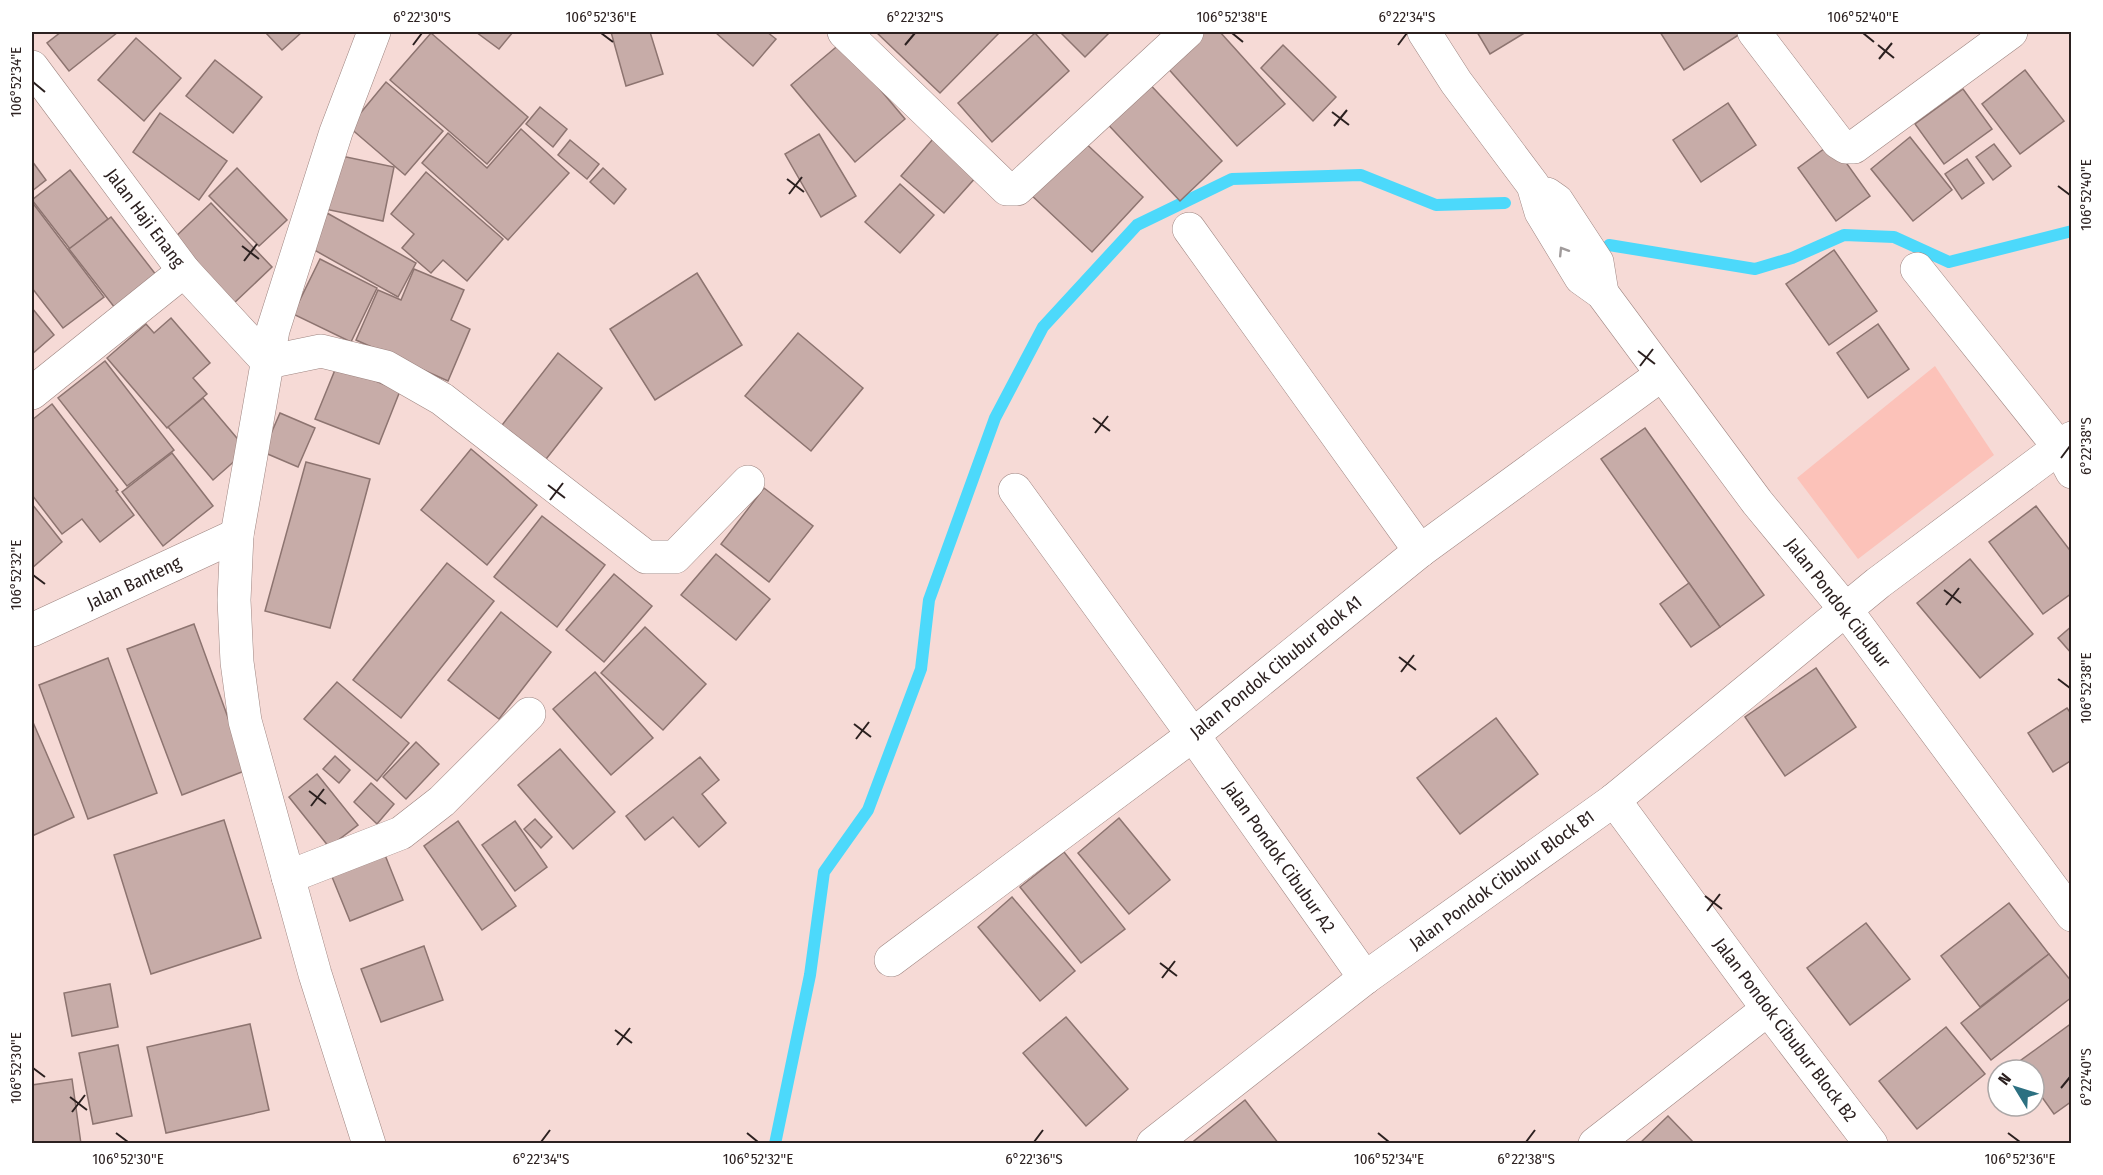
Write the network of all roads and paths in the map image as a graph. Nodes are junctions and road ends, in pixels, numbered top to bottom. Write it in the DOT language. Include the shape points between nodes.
graph roads {
  1 [pos="374,32"];
  2 [pos="844,32"];
  3 [pos="1187,32"];
  4 [pos="1424,32"];
  5 [pos="1754,32"];
  6 [pos="2011,32"];
  7 [pos="32,67"];
  8 [pos="1189,229"];
  9 [pos="1917,268"];
  10 [pos="184,271"];
  11 [pos="268,362"];
  12 [pos="1661,375"];
  13 [pos="32,393"];
  14 [pos="2067,452"];
  15 [pos="748,483"];
  16 [pos="1015,489"];
  17 [pos="237,535"];
  18 [pos="1420,551"];
  19 [pos="1846,610"];
  20 [pos="32,630"];
  21 [pos="529,714"];
  22 [pos="1193,735"];
  23 [pos="1614,800"];
  24 [pos="288,877"];
  25 [pos="2072,915"];
  26 [pos="891,960"];
  27 [pos="1365,978"];
  28 [pos="1768,1009"];
  29 [pos="369,1143"];
  30 [pos="1153,1143"];
  31 [pos="1595,1143"];
  32 [pos="1871,1143"];
  1 -- 11 [label="street" via="336,132 273,330"];
  2 -- 3 [label="street" via="1011,190 1017,189"];
  4 -- 12 [label="street, Jalan Pondok Cibubur" via="1533,185 1541,212 1581,278 1602,293"];
  5 -- 6 [label="street" via="1838,142 1846,147 1854,147"];
  7 -- 10 [label="street, Jalan Haji Enang"];
  8 -- 18 [label="street"];
  9 -- 14 [label="street"];
  10 -- 11 [label="street, Jalan Haji Enang"];
  10 -- 13 [label="street"];
  11 -- 15 [label="street" via="321,351 386,367 442,399 646,557 675,557"];
  11 -- 17 [label="street"];
  12 -- 18 [label="street, Jalan Pondok Cibubur Blok A1"];
  12 -- 19 [label="street, Jalan Pondok Cibubur" via="1757,502"];
  14 -- 19 [label="street, Jalan Pondok Cibubur Block B1" via="1962,518"];
  16 -- 22 [label="street, Jalan Pondok Cibubur A2"];
  17 -- 20 [label="street, Jalan Banteng"];
  17 -- 24 [label="street" via="234,600 245,721"];
  18 -- 22 [label="street, Jalan Pondok Cibubur Blok A1"];
  19 -- 23 [label="street, Jalan Pondok Cibubur Block B1"];
  19 -- 25 [label="street, Jalan Pondok Cibubur"];
  21 -- 24 [label="street" via="442,801 401,833"];
  22 -- 26 [label="street, Jalan Pondok Cibubur Blok A1"];
  22 -- 27 [label="street, Jalan Pondok Cibubur A2"];
  23 -- 27 [label="street, Jalan Pondok Cibubur Block B1"];
  23 -- 28 [label="street, Jalan Pondok Cibubur Block B2"];
  24 -- 29 [label="street"];
  27 -- 30 [label="street, Jalan Pondok Cibubur Block B1"];
  28 -- 31 [label="street"];
  28 -- 32 [label="street, Jalan Pondok Cibubur Block B2"];
}
